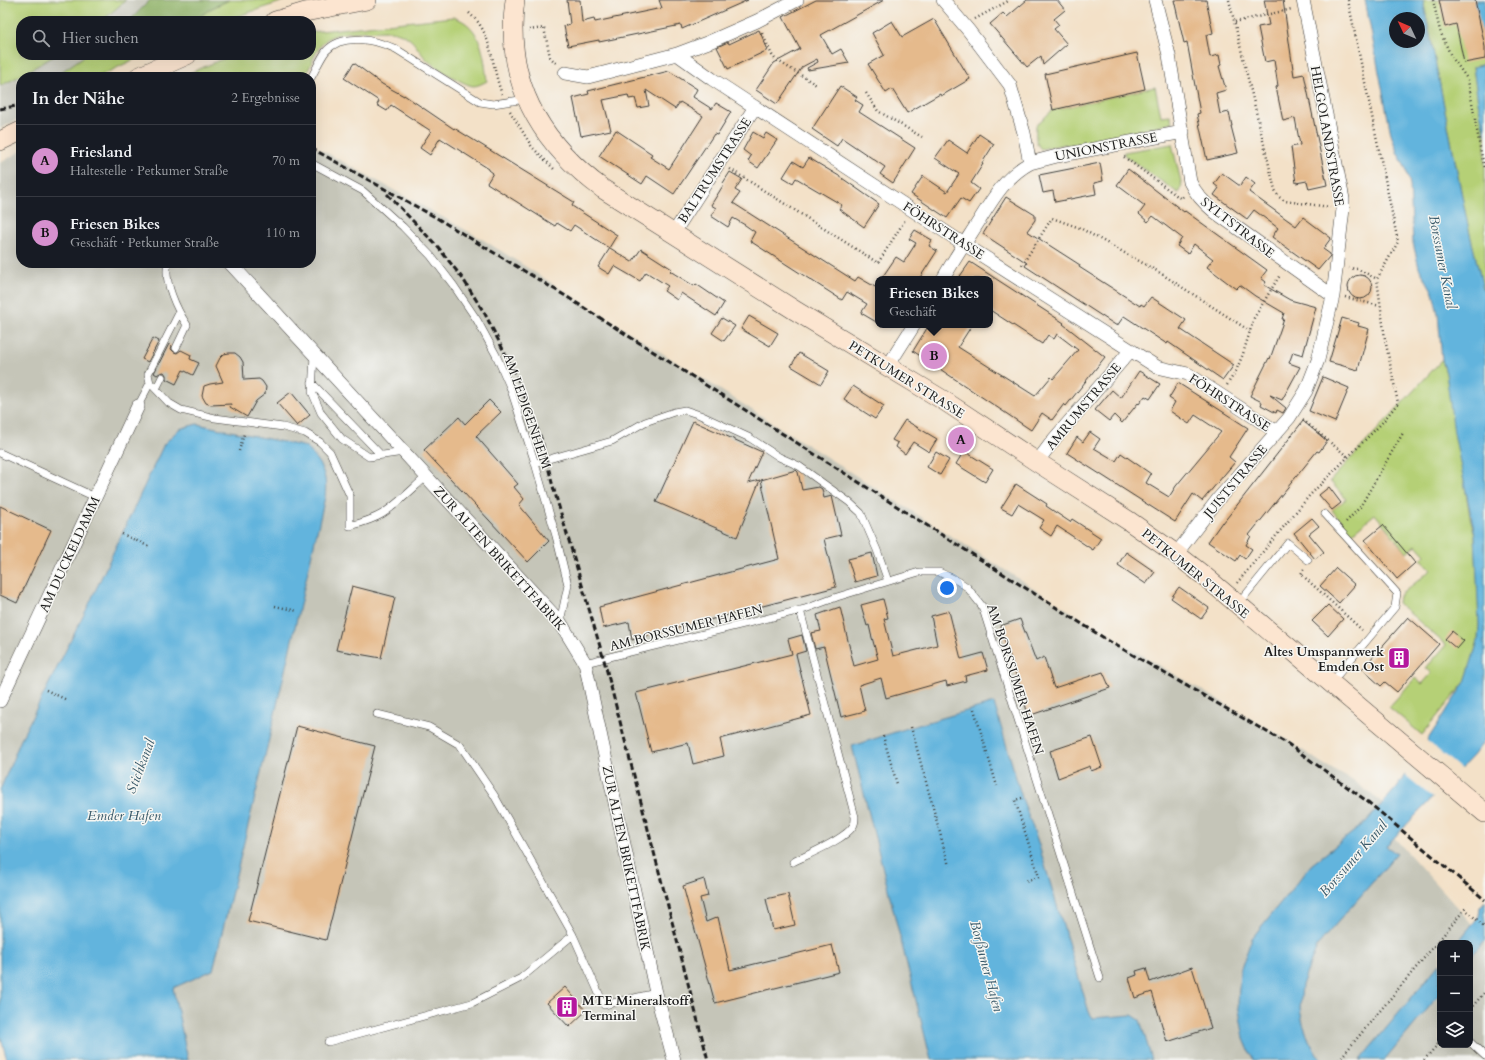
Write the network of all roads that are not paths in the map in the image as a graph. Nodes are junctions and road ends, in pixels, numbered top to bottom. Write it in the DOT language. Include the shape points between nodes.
graph roads {
  1 [pos="368,0"];
  2 [pos="515,0"];
  3 [pos="797,0"];
  4 [pos="943,0"];
  5 [pos="1155,0"];
  6 [pos="1303,3"];
  7 [pos="294,16"];
  8 [pos="677,54"];
  9 [pos="176,60"];
  10 [pos="149,72"];
  11 [pos="314,72"];
  12 [pos="565,73"];
  13 [pos="527,99"];
  14 [pos="755,107"];
  15 [pos="1183,132"];
  16 [pos="16,133"];
  17 [pos="0,141"];
  18 [pos="1030,163"];
  19 [pos="316,166"];
  20 [pos="673,234"];
  21 [pos="964,244"];
  22 [pos="167,268"];
  23 [pos="235,268"];
  24 [pos="944,276"];
  25 [pos="1333,296"];
  26 [pos="179,313"];
  27 [pos="912,328"];
  28 [pos="176,348"];
  29 [pos="1131,350"];
  30 [pos="314,353"];
  31 [pos="888,366"];
  32 [pos="162,377"];
  33 [pos="150,383"];
  34 [pos="312,383"];
  35 [pos="156,389"];
  36 [pos="138,406"];
  37 [pos="1277,432"];
  38 [pos="405,452"];
  39 [pos="0,453"];
  40 [pos="381,455"];
  41 [pos="1037,462"];
  42 [pos="535,463"];
  43 [pos="427,476"];
  44 [pos="95,497"];
  45 [pos="1325,514"];
  46 [pos="1176,554"];
  47 [pos="1308,560"];
  48 [pos="888,581"];
  49 [pos="1232,600"];
  50 [pos="800,610"];
  51 [pos="560,622"];
  52 [pos="585,663"];
  53 [pos="1331,683"];
  54 [pos="0,701"];
  55 [pos="377,714"];
  56 [pos="1481,807"];
  57 [pos="793,862"];
  58 [pos="573,935"];
  59 [pos="1100,978"];
  60 [pos="656,993"];
  61 [pos="328,1042"];
  62 [pos="1473,1045"];
  63 [pos="1485,1056"];
  64 [pos="674,1060"];
  1 -- 7 [label="main road"];
  2 -- 13 [label="main road, PETKUMER STRASSE" via="512,32 516,66"];
  3 -- 8 [label="street" via="757,21"];
  4 -- 18 [label="street" via="1010,84"];
  5 -- 15 [label="street, SYLTSTRASSE" via="1169,55"];
  6 -- 25 [label="street, HELGOLANDSTRASSE" via="1343,199"];
  8 -- 12 [label="street" via="588,77"];
  8 -- 14 [label="street, FÖHRSTRASSE"];
  9 -- 10 [label="main road"];
  11 -- 13 [label="lane" via="330,48 348,39 358,40 385,44 396,49 480,102 493,104"];
  13 -- 20 [label="main road, PETKUMER STRASSE" via="549,137 585,176"];
  14 -- 20 [label="street, BALTRUMSTRASSE"];
  14 -- 21 [label="street, FÖHRSTRASSE"];
  15 -- 18 [label="street, UNIONSTRASSE"];
  15 -- 25 [label="street, SYLTSTRASSE" via="1190,182 1201,200"];
  16 -- 17 [label="main road"];
  18 -- 21 [label="street, UNIONSTRASSE" via="1006,181"];
  19 -- 42 [label="lane, AM LEDIGENHEIM" via="363,191 376,202 431,256 454,286 496,355 510,387"];
  20 -- 31 [label="main road, PETKUMER STRASSE"];
  21 -- 24 [label="street, UNIONSTRASSE"];
  21 -- 29 [label="street, FÖHRSTRASSE"];
  22 -- 26 [label="lane" via="166,277"];
  23 -- 30 [label="street, ZUR ALTEN BRIKETTFABRIK"];
  25 -- 37 [label="street, JUISTSTRASSE" via="1318,360 1306,391"];
  26 -- 28 [label="lane" via="187,325"];
  26 -- 33 [label="lane" via="148,374"];
  27 -- 31 [label="street"];
  29 -- 37 [label="street, FÖHRSTRASSE" via="1157,367 1188,374"];
  29 -- 41 [label="street, AMRUMSTRASSE"];
  30 -- 34 [label="lane"];
  30 -- 38 [label="street, ZUR ALTEN BRIKETTFABRIK"];
  31 -- 41 [label="main road, PETKUMER STRASSE"];
  32 -- 35 [label="lane"];
  33 -- 35 [label="lane"];
  33 -- 36 [label="lane"];
  34 -- 40 [label="lane"];
  34 -- 40 [label="lane" via="312,392 321,413 342,439 369,457"];
  35 -- 43 [label="lane" via="169,403 181,410 215,418 283,427 304,433 320,442 330,452 350,496 350,526 381,515"];
  36 -- 44 [label="street, AM DUCKELDAMM"];
  37 -- 46 [label="street, JUISTSTRASSE" via="1219,498"];
  38 -- 40 [label="lane"];
  38 -- 43 [label="street, ZUR ALTEN BRIKETTFABRIK"];
  39 -- 44 [label="lane"];
  41 -- 46 [label="main road, PETKUMER STRASSE" via="1130,521"];
  42 -- 48 [label="lane" via="612,441 646,422 674,412 685,410 700,415 750,438 799,466 849,502 861,513"];
  42 -- 51 [label="lane, AM LEDIGENHEIM" via="568,585"];
  43 -- 51 [label="street, ZUR ALTEN BRIKETTFABRIK"];
  44 -- 54 [label="street, AM DUCKELDAMM"];
  45 -- 53 [label="lane" via="1397,592 1395,607"];
  46 -- 49 [label="main road, PETKUMER STRASSE"];
  47 -- 49 [label="lane" via="1288,543"];
  48 -- 50 [label="lane, AM BORSSUMER HAFEN"];
  48 -- 59 [label="lane, AM BORSSUMER HAFEN" via="919,572 939,572 967,587 982,606"];
  49 -- 53 [label="main road, PETKUMER STRASSE"];
  50 -- 52 [label="lane, AM BORSSUMER HAFEN"];
  50 -- 57 [label="lane" via="855,817 854,826 848,831 830,844"];
  51 -- 52 [label="street, ZUR ALTEN BRIKETTFABRIK"];
  52 -- 60 [label="street, ZUR ALTEN BRIKETTFABRIK"];
  53 -- 56 [label="main road, PETKUMER STRASSE"];
  55 -- 58 [label="lane" via="429,726 460,745 494,795"];
  58 -- 60 [label="lane" via="604,1005"];
  58 -- 61 [label="lane" via="521,978 472,1003"];
  60 -- 64 [label="street, ZUR ALTEN BRIKETTFABRIK"];
  62 -- 63 [label="lane"];
}
